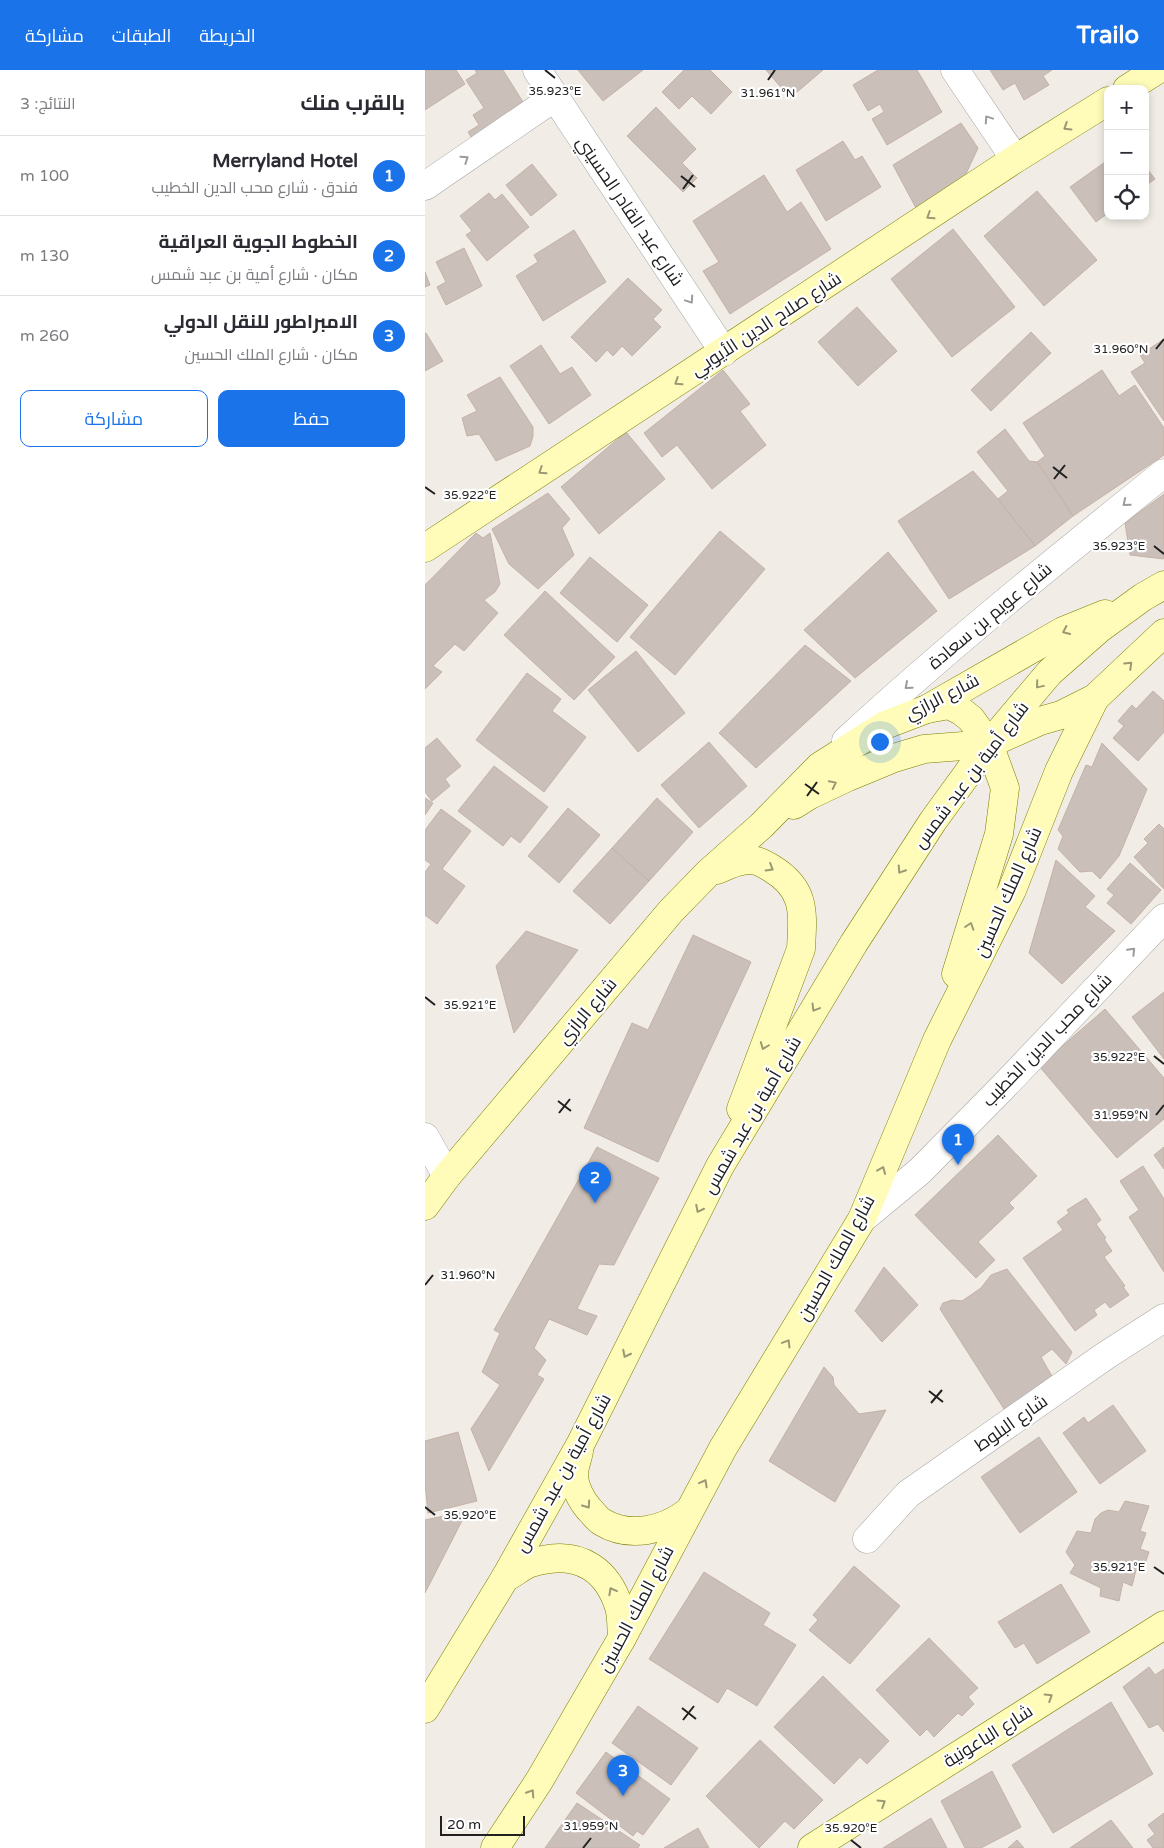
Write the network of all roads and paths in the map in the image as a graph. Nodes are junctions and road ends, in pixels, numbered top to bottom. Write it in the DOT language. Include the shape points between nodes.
graph roads {
  1 [pos="537,70"];
  2 [pos="955,70"];
  3 [pos="1157,70"];
  4 [pos="1133,85"];
  5 [pos="555,97"];
  6 [pos="1104,104"];
  7 [pos="1015,160"];
  8 [pos="425,186"];
  9 [pos="724,352"];
  10 [pos="1164,473"];
  11 [pos="425,548"];
  12 [pos="1153,591"];
  13 [pos="1164,633"];
  14 [pos="1095,698"];
  15 [pos="927,709"];
  16 [pos="989,744"];
  17 [pos="820,766"];
  18 [pos="761,826"];
  19 [pos="708,873"];
  20 [pos="1164,918"];
  21 [pos="937,1040"];
  22 [pos="425,1137"];
  23 [pos="720,1166"];
  24 [pos="447,1176"];
  25 [pos="425,1206"];
  26 [pos="862,1219"];
  27 [pos="1164,1318"];
  28 [pos="581,1442"];
  29 [pos="688,1512"];
  30 [pos="867,1539"];
  31 [pos="505,1578"];
  32 [pos="1164,1625"];
  33 [pos="622,1638"];
  34 [pos="425,1709"];
  35 [pos="495,1848"];
  36 [pos="812,1848"];
  1 -- 5 [label="street, شارع عبد القادر الحسيني"];
  7 -- 2 [label="street, one-way"];
  3 -- 4 [label="main road"];
  8 -- 5 [label="street, one-way"];
  5 -- 9 [label="street, شارع عبد القادر الحسيني, one-way"];
  6 -- 7 [label="main road, شارع صلاح الدين الأيوبي, one-way"];
  7 -- 9 [label="main road, شارع صلاح الدين الأيوبي, one-way"];
  9 -- 11 [label="main road, شارع صلاح الدين الأيوبي, one-way"];
  10 -- 17 [label="street, شارع عويم بن سعادة, one-way" via="1022,588"];
  12 -- 15 [label="main road, شارع الرازي, one-way" via="1063,631"];
  12 -- 16 [label="main road, شارع أمية بن عبد شمس, one-way" via="1099,629 1051,672"];
  14 -- 13 [label="main road, شارع الملك الحسين, one-way"];
  14 -- 16 [label="main road, شارع الرازي"];
  14 -- 21 [label="main road, شارع الملك الحسين" via="1059,771 1012,890"];
  15 -- 16 [label="main road" via="949,705 961,711"];
  15 -- 17 [label="main road, شارع الرازي" via="885,725"];
  18 -- 16 [label="main road, شارع الرازي, one-way" via="810,795 894,758 924,749"];
  21 -- 16 [label="main road, one-way" via="999,834 1005,788"];
  16 -- 23 [label="main road, شارع أمية بن عبد شمس, one-way" via="933,821 853,943"];
  17 -- 18 [label="main road, شارع الرازي"];
  18 -- 19 [label="main road, شارع الرازي"];
  19 -- 23 [label="main road, one-way" via="743,860 758,860 790,882 799,896 802,920 801,948"];
  19 -- 24 [label="main road, شارع الرازي" via="665,919"];
  26 -- 20 [label="street, شارع محب الدين الخطيب, one-way" via="919,1171"];
  26 -- 21 [label="main road, شارع الملك الحسين, one-way"];
  22 -- 24 [label="street"];
  23 -- 28 [label="main road, شارع أمية بن عبد شمس, one-way"];
  24 -- 25 [label="main road, شارع الرازي"];
  29 -- 26 [label="main road, شارع الملك الحسين, one-way" via="723,1448"];
  27 -- 30 [label="street, شارع البلوط" via="908,1494"];
  28 -- 29 [label="main road, one-way" via="574,1474 577,1490 601,1522 618,1530 636,1532 656,1529"];
  28 -- 31 [label="main road, شارع أمية بن عبد شمس"];
  29 -- 33 [label="main road, شارع الملك الحسين"];
  33 -- 31 [label="main road, one-way" via="620,1609 612,1590 587,1564 554,1558 529,1563"];
  31 -- 34 [label="main road, شارع أمية بن عبد شمس"];
  36 -- 32 [label="main road, شارع الباعونية, one-way"];
  35 -- 33 [label="main road, شارع الملك الحسين, one-way" via="539,1781"];
}
